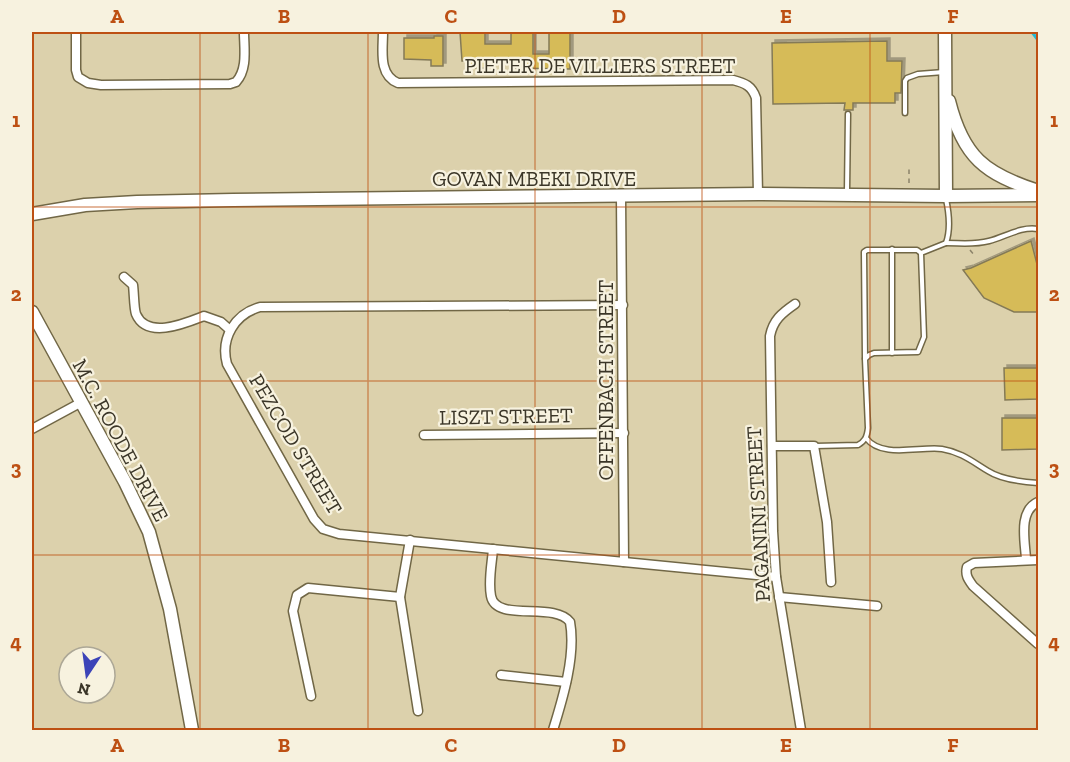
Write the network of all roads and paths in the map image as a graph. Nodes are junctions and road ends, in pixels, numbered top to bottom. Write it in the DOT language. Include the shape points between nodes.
graph roads {
  1 [pos="76,32"];
  2 [pos="244,32"];
  3 [pos="383,32"];
  4 [pos="945,32"];
  5 [pos="945,79"];
  6 [pos="905,113"];
  7 [pos="848,114"];
  8 [pos="909,166"];
  9 [pos="1038,193"];
  10 [pos="758,194"];
  11 [pos="847,195"];
  12 [pos="909,196"];
  13 [pos="946,196"];
  14 [pos="621,197"];
  15 [pos="35,210"];
  16 [pos="32,222"];
  17 [pos="1038,229"];
  18 [pos="946,243"];
  19 [pos="892,249"];
  20 [pos="921,253"];
  21 [pos="124,277"];
  22 [pos="795,304"];
  23 [pos="623,305"];
  24 [pos="32,312"];
  25 [pos="230,330"];
  26 [pos="892,353"];
  27 [pos="865,359"];
  28 [pos="80,403"];
  29 [pos="32,429"];
  30 [pos="624,433"];
  31 [pos="424,435"];
  32 [pos="866,438"];
  33 [pos="772,446"];
  34 [pos="814,446"];
  35 [pos="1038,483"];
  36 [pos="1038,502"];
  37 [pos="410,540"];
  38 [pos="493,549"];
  39 [pos="1026,559"];
  40 [pos="1038,560"];
  41 [pos="624,562"];
  42 [pos="776,577"];
  43 [pos="831,582"];
  44 [pos="400,597"];
  45 [pos="779,597"];
  46 [pos="877,606"];
  47 [pos="1038,644"];
  48 [pos="501,675"];
  49 [pos="567,682"];
  50 [pos="311,696"];
  51 [pos="418,711"];
  52 [pos="192,730"];
  53 [pos="553,730"];
  54 [pos="801,730"];
  1 -- 2 [label="street" via="78,77 101,85 236,82 243,73"];
  3 -- 10 [label="street, PIETER DE VILLIERS STREET" via="384,71 398,83 744,83 756,98"];
  4 -- 5 [label="street"];
  5 -- 6 [label="lane" via="918,74 907,78"];
  5 -- 9 [label="street" via="959,132 973,156 993,172"];
  5 -- 13 [label="street"];
  7 -- 11 [label="lane"];
  8 -- 12 [label="path"];
  9 -- 13 [label="street, GOVAN MBEKI DRIVE"];
  10 -- 11 [label="street, GOVAN MBEKI DRIVE"];
  10 -- 14 [label="street, GOVAN MBEKI DRIVE"];
  11 -- 12 [label="street, GOVAN MBEKI DRIVE"];
  12 -- 13 [label="street, GOVAN MBEKI DRIVE"];
  13 -- 18 [label="lane"];
  14 -- 15 [label="street, GOVAN MBEKI DRIVE" via="137,202"];
  14 -- 23 [label="street, OFFENBACH STREET"];
  15 -- 16 [label="street"];
  17 -- 18 [label="lane" via="1029,227 974,244"];
  18 -- 20 [label="lane"];
  19 -- 20 [label="lane"];
  19 -- 26 [label="lane"];
  19 -- 27 [label="lane" via="864,252"];
  20 -- 26 [label="lane" via="922,346 918,352"];
  21 -- 25 [label="street" via="134,285 136,314 147,325 172,327 204,316"];
  22 -- 33 [label="street, PAGANINI STREET" via="779,316 770,336"];
  23 -- 25 [label="street" via="260,307 244,314"];
  23 -- 30 [label="street, OFFENBACH STREET"];
  24 -- 28 [label="street, M.C. ROODE DRIVE"];
  25 -- 37 [label="street, PEZCOD STREET" via="224,353 227,364 319,526 339,534"];
  26 -- 27 [label="lane" via="874,353"];
  27 -- 32 [label="lane"];
  28 -- 29 [label="street"];
  28 -- 52 [label="street, M.C. ROODE DRIVE" via="139,508 157,555"];
  30 -- 31 [label="street, LISZT STREET"];
  30 -- 41 [label="street, OFFENBACH STREET"];
  32 -- 34 [label="lane" via="858,445"];
  32 -- 35 [label="lane" via="882,448 950,450 1001,477"];
  33 -- 34 [label="street"];
  33 -- 42 [label="street, PAGANINI STREET"];
  34 -- 43 [label="street" via="827,522"];
  36 -- 39 [label="street" via="1026,513"];
  37 -- 38 [label="street, PEZCOD STREET"];
  37 -- 44 [label="street"];
  38 -- 41 [label="street, PEZCOD STREET"];
  38 -- 49 [label="street" via="494,602 504,609 561,614 570,622"];
  39 -- 40 [label="street"];
  39 -- 47 [label="street" via="974,563 967,567 967,578"];
  41 -- 42 [label="street, PEZCOD STREET"];
  42 -- 45 [label="street, PAGANINI STREET"];
  44 -- 50 [label="street" via="308,588 297,595 293,611"];
  44 -- 51 [label="street"];
  45 -- 46 [label="street"];
  45 -- 54 [label="street, PAGANINI STREET"];
  48 -- 49 [label="street"];
  49 -- 53 [label="street"];
}
